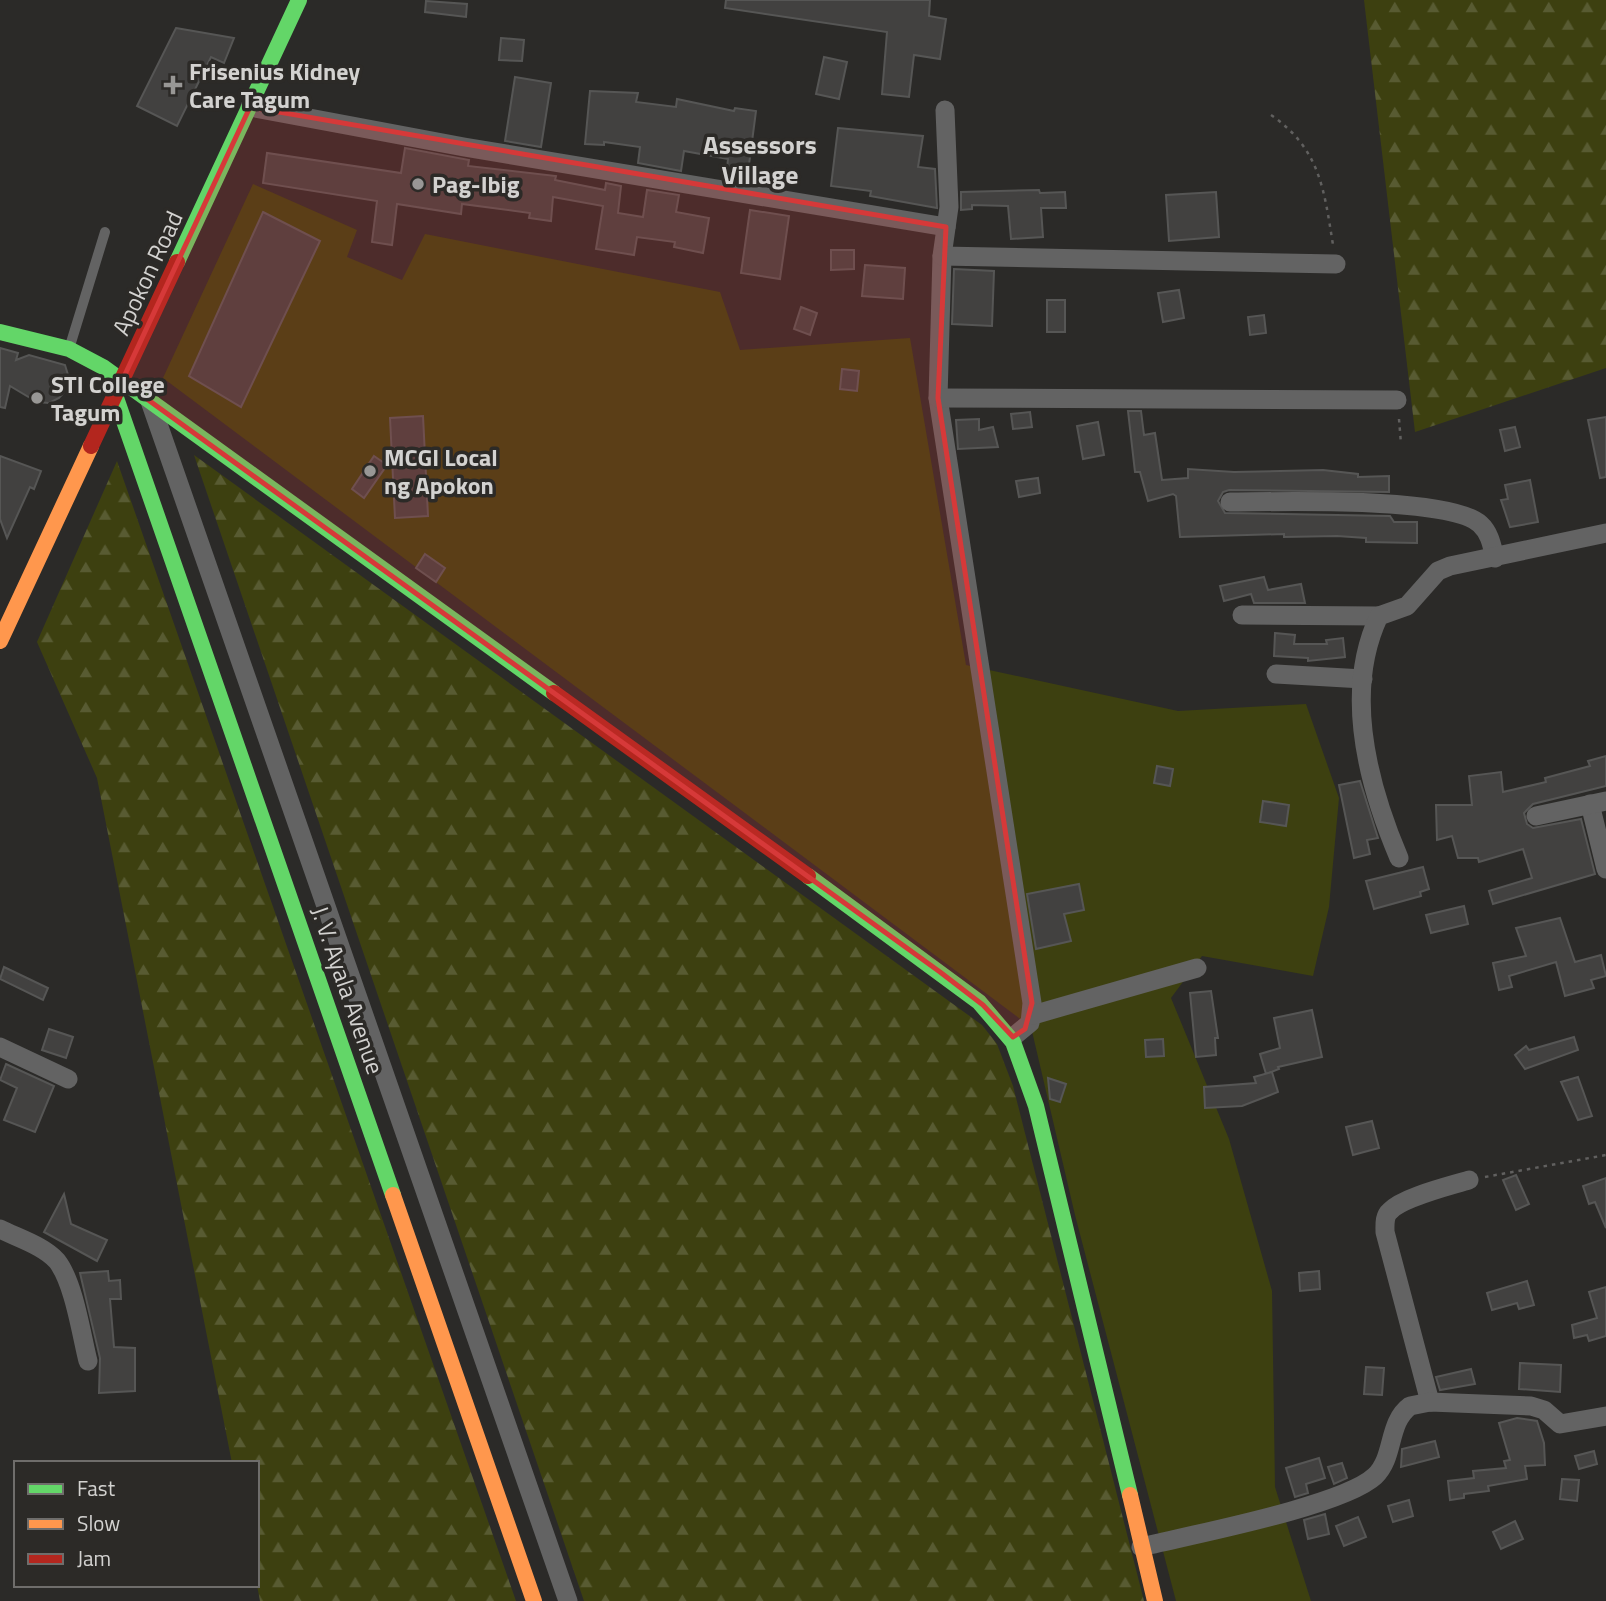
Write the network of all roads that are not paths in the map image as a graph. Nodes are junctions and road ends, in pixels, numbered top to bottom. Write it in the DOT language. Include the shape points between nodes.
graph roads {
  1 [pos="299,0"];
  2 [pos="250,107"];
  3 [pos="945,110"];
  4 [pos="946,227"];
  5 [pos="105,232"];
  6 [pos="942,256"];
  7 [pos="1336,264"];
  8 [pos="0,332"];
  9 [pos="69,349"];
  10 [pos="119,388"];
  11 [pos="939,398"];
  12 [pos="1397,400"];
  13 [pos="150,401"];
  14 [pos="1230,502"];
  15 [pos="1606,533"];
  16 [pos="1494,558"];
  17 [pos="1242,615"];
  18 [pos="1379,616"];
  19 [pos="6,617"];
  20 [pos="0,641"];
  21 [pos="1276,674"];
  22 [pos="1363,679"];
  23 [pos="1598,803"];
  24 [pos="1536,816"];
  25 [pos="1399,858"];
  26 [pos="1606,869"];
  27 [pos="1197,968"];
  28 [pos="348,969"];
  29 [pos="318,979"];
  30 [pos="1033,1015"];
  31 [pos="1013,1037"];
  32 [pos="0,1047"];
  33 [pos="68,1079"];
  34 [pos="1469,1180"];
  35 [pos="0,1229"];
  36 [pos="88,1361"];
  37 [pos="1430,1402"];
  38 [pos="1606,1416"];
  39 [pos="535,1506"];
  40 [pos="505,1517"];
  41 [pos="1141,1547"];
  42 [pos="534,1601"];
  43 [pos="568,1601"];
  44 [pos="1155,1601"];
  1 -- 2 [label="main road, Apokon Road"];
  2 -- 4 [label="street"];
  2 -- 10 [label="main road, Apokon Road"];
  3 -- 4 [label="street"];
  4 -- 6 [label="street"];
  5 -- 9 [label="lane"];
  6 -- 7 [label="street"];
  6 -- 11 [label="street"];
  8 -- 9 [label="main road"];
  9 -- 10 [label="main road" via="87,356"];
  10 -- 13 [label="main road"];
  10 -- 19 [label="main road, Apokon Road"];
  10 -- 29 [label="main road, J. V. Ayala Avenue"];
  11 -- 12 [label="street"];
  11 -- 30 [label="street"];
  13 -- 28 [label="street, J. V. Ayala Avenue"];
  13 -- 31 [label="main road" via="951,981 999,1019"];
  14 -- 16 [label="street" via="1388,504 1447,513 1480,524"];
  15 -- 16 [label="street"];
  16 -- 18 [label="street" via="1438,571 1416,600"];
  17 -- 18 [label="street"];
  18 -- 22 [label="street" via="1371,633"];
  19 -- 20 [label="main road, Apokon Road"];
  21 -- 22 [label="street"];
  22 -- 25 [label="street" via="1370,775"];
  23 -- 24 [label="street"];
  23 -- 26 [label="street"];
  27 -- 30 [label="street"];
  28 -- 29 [label="street"];
  28 -- 39 [label="street, J. V. Ayala Avenue"];
  29 -- 40 [label="main road, J. V. Ayala Avenue"];
  30 -- 31 [label="street" via="1025,1030"];
  31 -- 41 [label="main road" via="1036,1106"];
  32 -- 33 [label="street"];
  34 -- 37 [label="street" via="1400,1204 1385,1218"];
  35 -- 36 [label="street" via="57,1261 66,1278"];
  37 -- 38 [label="street" via="1531,1406 1560,1424"];
  37 -- 41 [label="street" via="1403,1411 1385,1466 1353,1489"];
  39 -- 40 [label="street"];
  39 -- 43 [label="street, J. V. Ayala Avenue"];
  40 -- 42 [label="main road, J. V. Ayala Avenue"];
  41 -- 44 [label="main road"];
}
